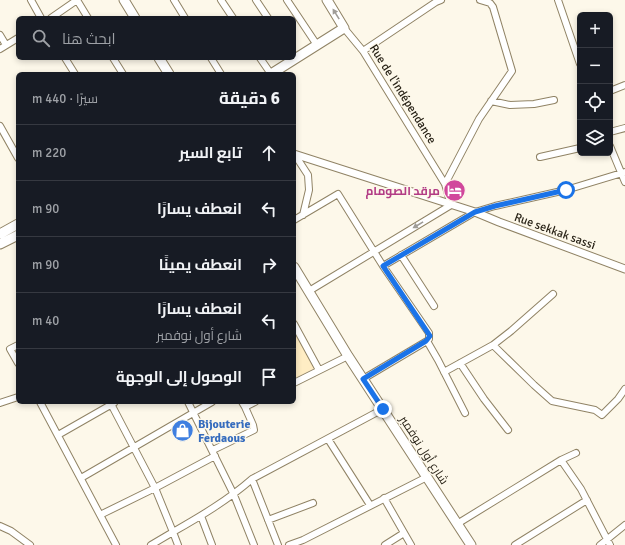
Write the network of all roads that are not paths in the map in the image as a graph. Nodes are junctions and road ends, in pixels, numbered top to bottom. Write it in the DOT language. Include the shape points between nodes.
graph roads {
  1 [pos="31,0"];
  2 [pos="77,0"];
  3 [pos="124,0"];
  4 [pos="174,0"];
  5 [pos="221,0"];
  6 [pos="256,0"];
  7 [pos="287,0"];
  8 [pos="327,0"];
  9 [pos="441,0"];
  10 [pos="480,0"];
  11 [pos="558,0"];
  12 [pos="40,16"];
  13 [pos="54,16"];
  14 [pos="87,16"];
  15 [pos="134,16"];
  16 [pos="184,16"];
  17 [pos="232,16"];
  18 [pos="267,16"];
  19 [pos="344,28"];
  20 [pos="0,35"];
  21 [pos="16,39"];
  22 [pos="6,45"];
  23 [pos="317,45"];
  24 [pos="0,49"];
  25 [pos="363,51"];
  26 [pos="577,55"];
  27 [pos="296,57"];
  28 [pos="66,60"];
  29 [pos="114,60"];
  30 [pos="161,60"];
  31 [pos="211,60"];
  32 [pos="261,60"];
  33 [pos="291,60"];
  34 [pos="74,72"];
  35 [pos="122,72"];
  36 [pos="168,72"];
  37 [pos="220,72"];
  38 [pos="270,72"];
  39 [pos="274,72"];
  40 [pos="625,85"];
  41 [pos="613,90"];
  42 [pos="554,100"];
  43 [pos="491,101"];
  44 [pos="0,126"];
  45 [pos="625,128"];
  46 [pos="613,131"];
  47 [pos="6,137"];
  48 [pos="0,140"];
  49 [pos="577,149"];
  50 [pos="613,152"];
  51 [pos="16,154"];
  52 [pos="296,155"];
  53 [pos="296,157"];
  54 [pos="540,157"];
  55 [pos="624,173"];
  56 [pos="625,182"];
  57 [pos="444,184"];
  58 [pos="451,205"];
  59 [pos="475,212"];
  60 [pos="303,215"];
  61 [pos="296,219"];
  62 [pos="16,225"];
  63 [pos="0,234"];
  64 [pos="16,235"];
  65 [pos="0,244"];
  66 [pos="374,252"];
  67 [pos="401,255"];
  68 [pos="383,266"];
  69 [pos="625,268"];
  70 [pos="296,270"];
  71 [pos="309,291"];
  72 [pos="553,294"];
  73 [pos="434,306"];
  74 [pos="296,328"];
  75 [pos="426,341"];
  76 [pos="493,345"];
  77 [pos="16,346"];
  78 [pos="348,356"];
  79 [pos="16,360"];
  80 [pos="460,363"];
  81 [pos="318,370"];
  82 [pos="444,372"];
  83 [pos="363,379"];
  84 [pos="296,382"];
  85 [pos="625,389"];
  86 [pos="16,398"];
  87 [pos="0,403"];
  88 [pos="41,404"];
  89 [pos="110,404"];
  90 [pos="112,404"];
  91 [pos="189,404"];
  92 [pos="208,404"];
  93 [pos="244,405"];
  94 [pos="383,409"];
  95 [pos="194,412"];
  96 [pos="465,413"];
  97 [pos="508,430"];
  98 [pos="58,435"];
  99 [pos="328,439"];
  100 [pos="134,447"];
  101 [pos="214,453"];
  102 [pos="576,453"];
  103 [pos="561,460"];
  104 [pos="427,477"];
  105 [pos="81,478"];
  106 [pos="252,479"];
  107 [pos="155,488"];
  108 [pos="234,495"];
  109 [pos="384,498"];
  110 [pos="587,500"];
  111 [pos="313,503"];
  112 [pos="370,505"];
  113 [pos="100,514"];
  114 [pos="201,516"];
  115 [pos="268,520"];
  116 [pos="457,524"];
  117 [pos="625,525"];
  118 [pos="0,526"];
  119 [pos="173,532"];
  120 [pos="404,533"];
  121 [pos="304,542"];
  122 [pos="608,543"];
  123 [pos="30,545"];
  124 [pos="116,545"];
  125 [pos="152,545"];
  126 [pos="178,545"];
  127 [pos="212,545"];
  128 [pos="254,545"];
  129 [pos="278,545"];
  130 [pos="290,545"];
  131 [pos="385,545"];
  132 [pos="411,545"];
  133 [pos="471,545"];
  134 [pos="515,545"];
  135 [pos="600,545"];
  1 -- 12 [label="street"];
  2 -- 13 [label="street"];
  2 -- 14 [label="street"];
  3 -- 15 [label="main road"];
  4 -- 16 [label="street"];
  5 -- 17 [label="street"];
  6 -- 18 [label="street"];
  7 -- 23 [label="street"];
  19 -- 8 [label="main road, Rue de l'indépendance, one-way"];
  9 -- 25 [label="street"];
  10 -- 43 [label="street" via="490,3 493,7 512,71"];
  11 -- 26 [label="street"];
  19 -- 23 [label="main road"];
  19 -- 25 [label="street, Rue de l'indépendance"];
  20 -- 22 [label="street"];
  21 -- 22 [label="street"];
  22 -- 24 [label="street"];
  23 -- 27 [label="main road"];
  25 -- 57 [label="street, Rue de l'indépendance"];
  28 -- 34 [label="street"];
  29 -- 35 [label="street"];
  30 -- 36 [label="main road"];
  31 -- 37 [label="street"];
  32 -- 38 [label="street"];
  33 -- 39 [label="main road"];
  40 -- 41 [label="street"];
  42 -- 43 [label="street" via="510,105"];
  43 -- 57 [label="street"];
  44 -- 47 [label="street"];
  45 -- 46 [label="street"];
  47 -- 48 [label="street"];
  47 -- 51 [label="street"];
  49 -- 54 [label="street"];
  50 -- 55 [label="street"];
  52 -- 58 [label="street, Rue sekkak sassi"];
  53 -- 60 [label="street" via="308,175 309,190"];
  55 -- 56 [label="street"];
  55 -- 59 [label="street"];
  57 -- 58 [label="street, Rue de l'indépendance"];
  58 -- 59 [label="street, Rue sekkak sassi"];
  58 -- 66 [label="street, one-way"];
  59 -- 67 [label="street"];
  59 -- 69 [label="street, Rue sekkak sassi"];
  60 -- 61 [label="street"];
  60 -- 66 [label="street" via="338,194"];
  62 -- 63 [label="main road"];
  64 -- 65 [label="main road"];
  66 -- 68 [label="street"];
  66 -- 71 [label="street"];
  67 -- 68 [label="street"];
  67 -- 73 [label="street"];
  68 -- 75 [label="street" via="429,334"];
  70 -- 71 [label="main road, شارع أول نوفمبر"];
  71 -- 78 [label="main road, شارع أول نوفمبر"];
  72 -- 76 [label="street"];
  74 -- 81 [label="street"];
  75 -- 82 [label="street"];
  75 -- 83 [label="street"];
  76 -- 80 [label="street"];
  76 -- 85 [label="street" via="552,401 595,410 602,415"];
  77 -- 79 [label="street" via="10,349"];
  78 -- 81 [label="street"];
  78 -- 83 [label="main road, شارع أول نوفمبر"];
  80 -- 82 [label="street"];
  80 -- 97 [label="street" via="484,400"];
  81 -- 84 [label="street"];
  82 -- 96 [label="street"];
  83 -- 94 [label="main road, شارع أول نوفمبر"];
  86 -- 87 [label="street"];
  88 -- 98 [label="street"];
  89 -- 98 [label="street"];
  90 -- 100 [label="street"];
  91 -- 95 [label="street"];
  92 -- 95 [label="street"];
  93 -- 101 [label="street" via="254,430"];
  94 -- 99 [label="street"];
  94 -- 104 [label="main road, شارع أول نوفمبر"];
  95 -- 100 [label="street"];
  95 -- 101 [label="street"];
  98 -- 105 [label="street"];
  99 -- 106 [label="street"];
  99 -- 112 [label="street"];
  100 -- 105 [label="street"];
  100 -- 107 [label="street"];
  101 -- 107 [label="street"];
  101 -- 108 [label="street"];
  102 -- 103 [label="street"];
  103 -- 110 [label="street"];
  103 -- 116 [label="street"];
  104 -- 109 [label="street"];
  104 -- 116 [label="main road, شارع أول نوفمبر"];
  105 -- 113 [label="street"];
  106 -- 108 [label="street"];
  106 -- 115 [label="street"];
  107 -- 113 [label="street"];
  107 -- 119 [label="street"];
  108 -- 114 [label="street"];
  108 -- 128 [label="street"];
  109 -- 112 [label="street"];
  109 -- 120 [label="street"];
  110 -- 122 [label="street"];
  110 -- 134 [label="street"];
  111 -- 115 [label="street"];
  112 -- 121 [label="street"];
  113 -- 124 [label="street"];
  114 -- 119 [label="street"];
  114 -- 127 [label="street"];
  115 -- 129 [label="street"];
  116 -- 133 [label="main road, شارع أول نوفمبر"];
  117 -- 122 [label="street"];
  118 -- 123 [label="street" via="11,530"];
  119 -- 125 [label="street"];
  119 -- 126 [label="street"];
  120 -- 131 [label="street"];
  120 -- 132 [label="street"];
  121 -- 130 [label="street"];
  122 -- 135 [label="street"];
}
